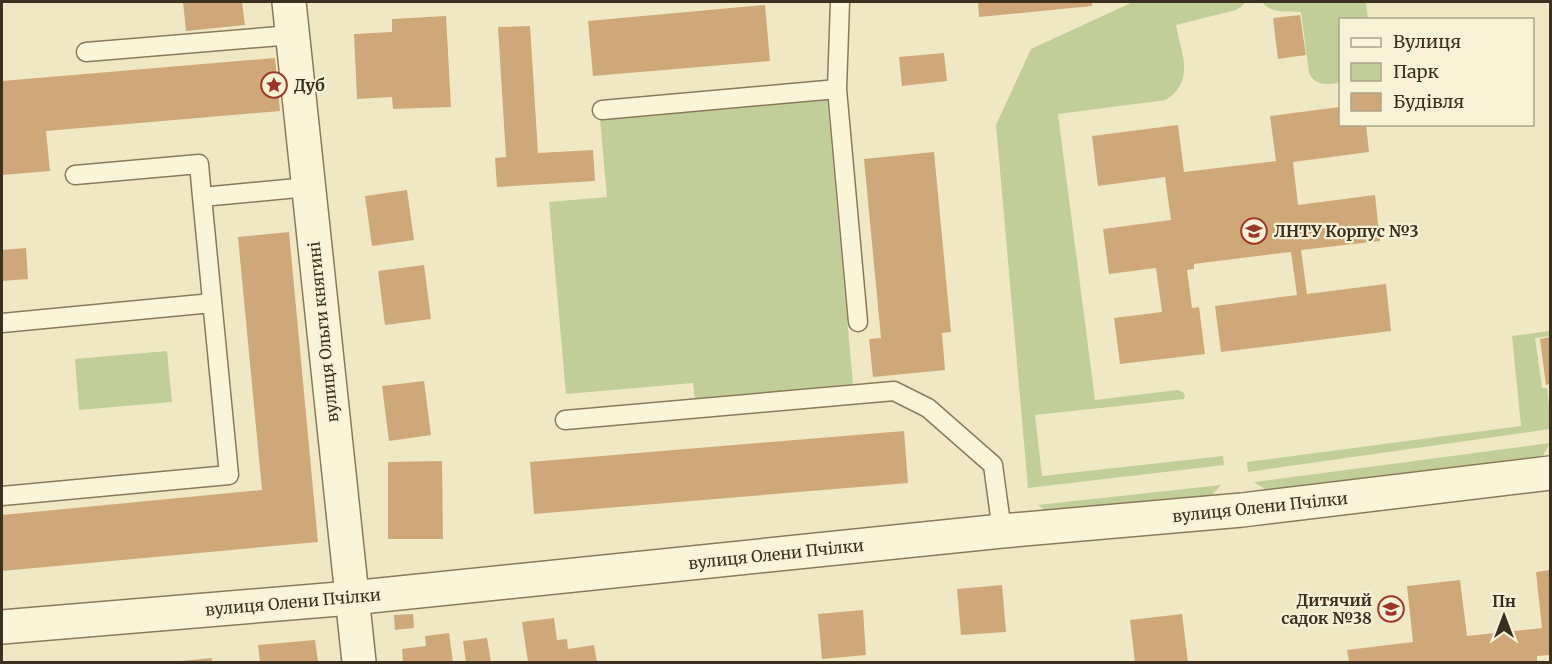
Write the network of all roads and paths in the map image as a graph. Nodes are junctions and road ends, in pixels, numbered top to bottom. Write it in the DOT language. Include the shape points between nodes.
graph roads {
  1 [pos="289,2"];
  2 [pos="840,2"];
  3 [pos="292,35"];
  4 [pos="86,52"];
  5 [pos="837,89"];
  6 [pos="602,110"];
  7 [pos="75,175"];
  8 [pos="308,187"];
  9 [pos="202,197"];
  10 [pos="212,303"];
  11 [pos="858,322"];
  12 [pos="2,323"];
  13 [pos="565,420"];
  14 [pos="1551,473"];
  15 [pos="2,496"];
  16 [pos="1002,531"];
  17 [pos="351,598"];
  18 [pos="2,627"];
  19 [pos="359,663"];
  1 -- 3 [label="street, вулиця Ольги княгині"];
  2 -- 5 [label="lane"];
  3 -- 4 [label="lane"];
  3 -- 8 [label="street, вулиця Ольги княгині"];
  5 -- 6 [label="lane"];
  5 -- 11 [label="lane"];
  7 -- 9 [label="lane" via="199,164"];
  8 -- 9 [label="lane"];
  8 -- 17 [label="street, вулиця Ольги княгині"];
  9 -- 10 [label="lane"];
  10 -- 12 [label="lane"];
  10 -- 15 [label="lane" via="229,475"];
  13 -- 16 [label="lane" via="894,391 928,408 993,465"];
  14 -- 16 [label="street, вулиця Олени Пчілки" via="1242,510"];
  16 -- 17 [label="street, вулиця Олени Пчілки"];
  17 -- 18 [label="street, вулиця Олени Пчілки"];
  17 -- 19 [label="street, вулиця Ольги княгині"];
}
